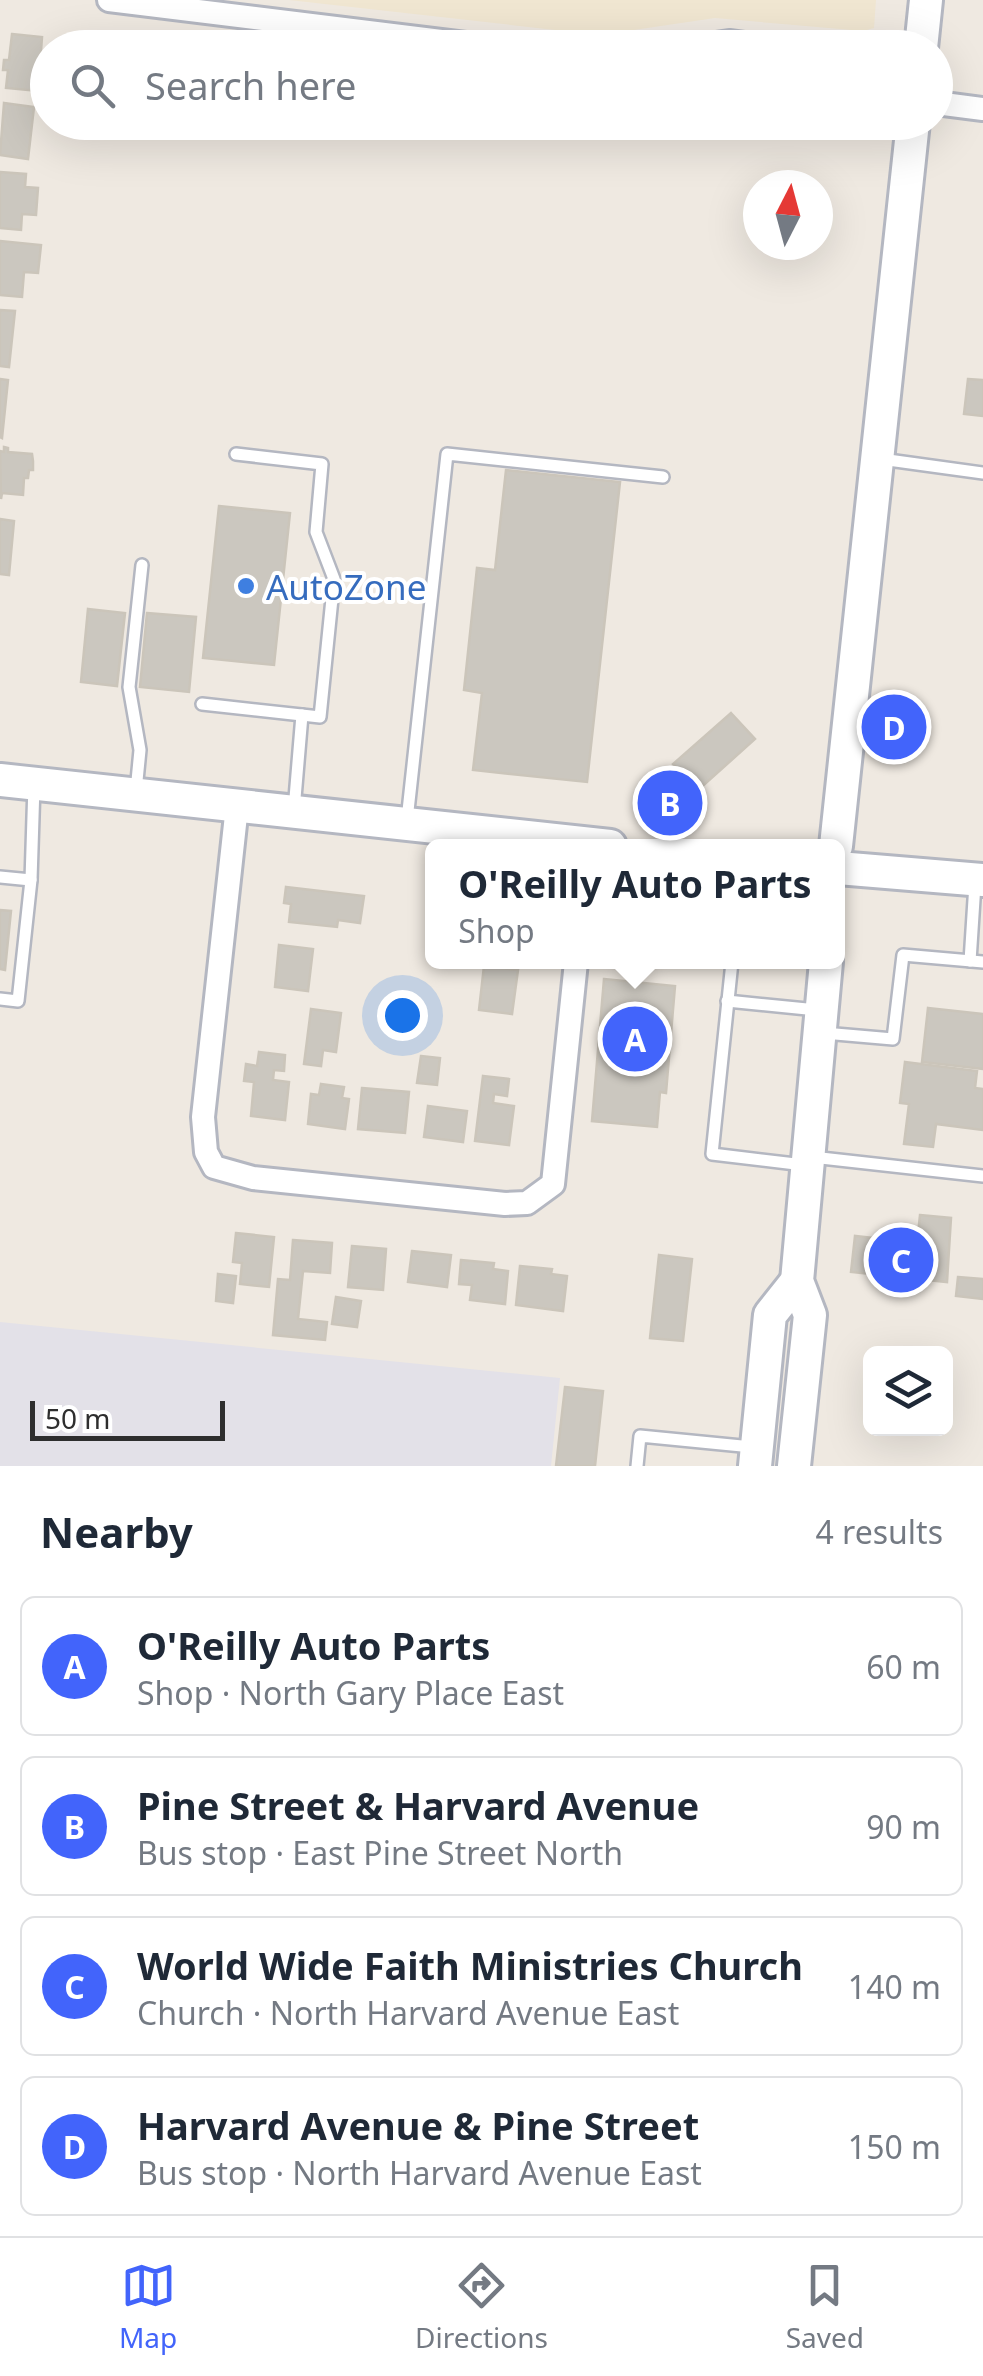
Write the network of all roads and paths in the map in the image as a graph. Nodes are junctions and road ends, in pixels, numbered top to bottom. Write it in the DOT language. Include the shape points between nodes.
graph roads {
  1 [pos="109,0"];
  2 [pos="926,0"];
  3 [pos="352,30"];
  4 [pos="923,30"];
  5 [pos="953,105"];
  6 [pos="983,109"];
  7 [pos="911,140"];
  8 [pos="236,454"];
  9 [pos="876,459"];
  10 [pos="983,473"];
  11 [pos="663,478"];
  12 [pos="142,565"];
  13 [pos="202,704"];
  14 [pos="302,715"];
  15 [pos="0,780"];
  16 [pos="34,784"];
  17 [pos="135,795"];
  18 [pos="237,806"];
  19 [pos="294,812"];
  20 [pos="407,825"];
  21 [pos="533,839"];
  22 [pos="837,839"];
  23 [pos="845,869"];
  24 [pos="0,877"];
  25 [pos="31,880"];
  26 [pos="979,880"];
  27 [pos="976,962"];
  28 [pos="575,969"];
  29 [pos="731,969"];
  30 [pos="825,969"];
  31 [pos="0,999"];
  32 [pos="726,1001"];
  33 [pos="821,1022"];
  34 [pos="808,1161"];
  35 [pos="983,1176"];
  36 [pos="797,1282"];
  37 [pos="756,1456"];
  38 [pos="636,1466"];
  39 [pos="794,1466"];
  1 -- 3 [label="street"];
  2 -- 4 [label="main road"];
  5 -- 6 [label="street"];
  7 -- 9 [label="main road"];
  8 -- 14 [label="lane" via="322,464 316,532 334,578 320,717"];
  9 -- 10 [label="lane"];
  9 -- 22 [label="main road"];
  11 -- 20 [label="lane" via="447,454"];
  12 -- 17 [label="lane" via="128,688 140,750"];
  13 -- 14 [label="lane"];
  14 -- 19 [label="lane"];
  15 -- 16 [label="main road"];
  16 -- 17 [label="main road"];
  16 -- 25 [label="lane"];
  17 -- 18 [label="main road"];
  18 -- 19 [label="main road"];
  18 -- 28 [label="street" via="202,1116 214,1167 253,1178 527,1203 553,1184"];
  19 -- 20 [label="main road"];
  20 -- 21 [label="main road"];
  23 -- 26 [label="main road"];
  24 -- 25 [label="lane"];
  25 -- 31 [label="lane" via="18,1001"];
  26 -- 27 [label="lane"];
  27 -- 33 [label="lane" via="903,955 893,1039"];
  29 -- 32 [label="lane"];
  30 -- 33 [label="main road"];
  32 -- 33 [label="lane"];
  32 -- 34 [label="lane" via="712,1154"];
  33 -- 34 [label="main road"];
  34 -- 35 [label="lane"];
  34 -- 36 [label="main road"];
  36 -- 37 [label="main road" via="770,1315"];
  36 -- 39 [label="main road" via="810,1315"];
  37 -- 38 [label="lane" via="640,1436"];
}
